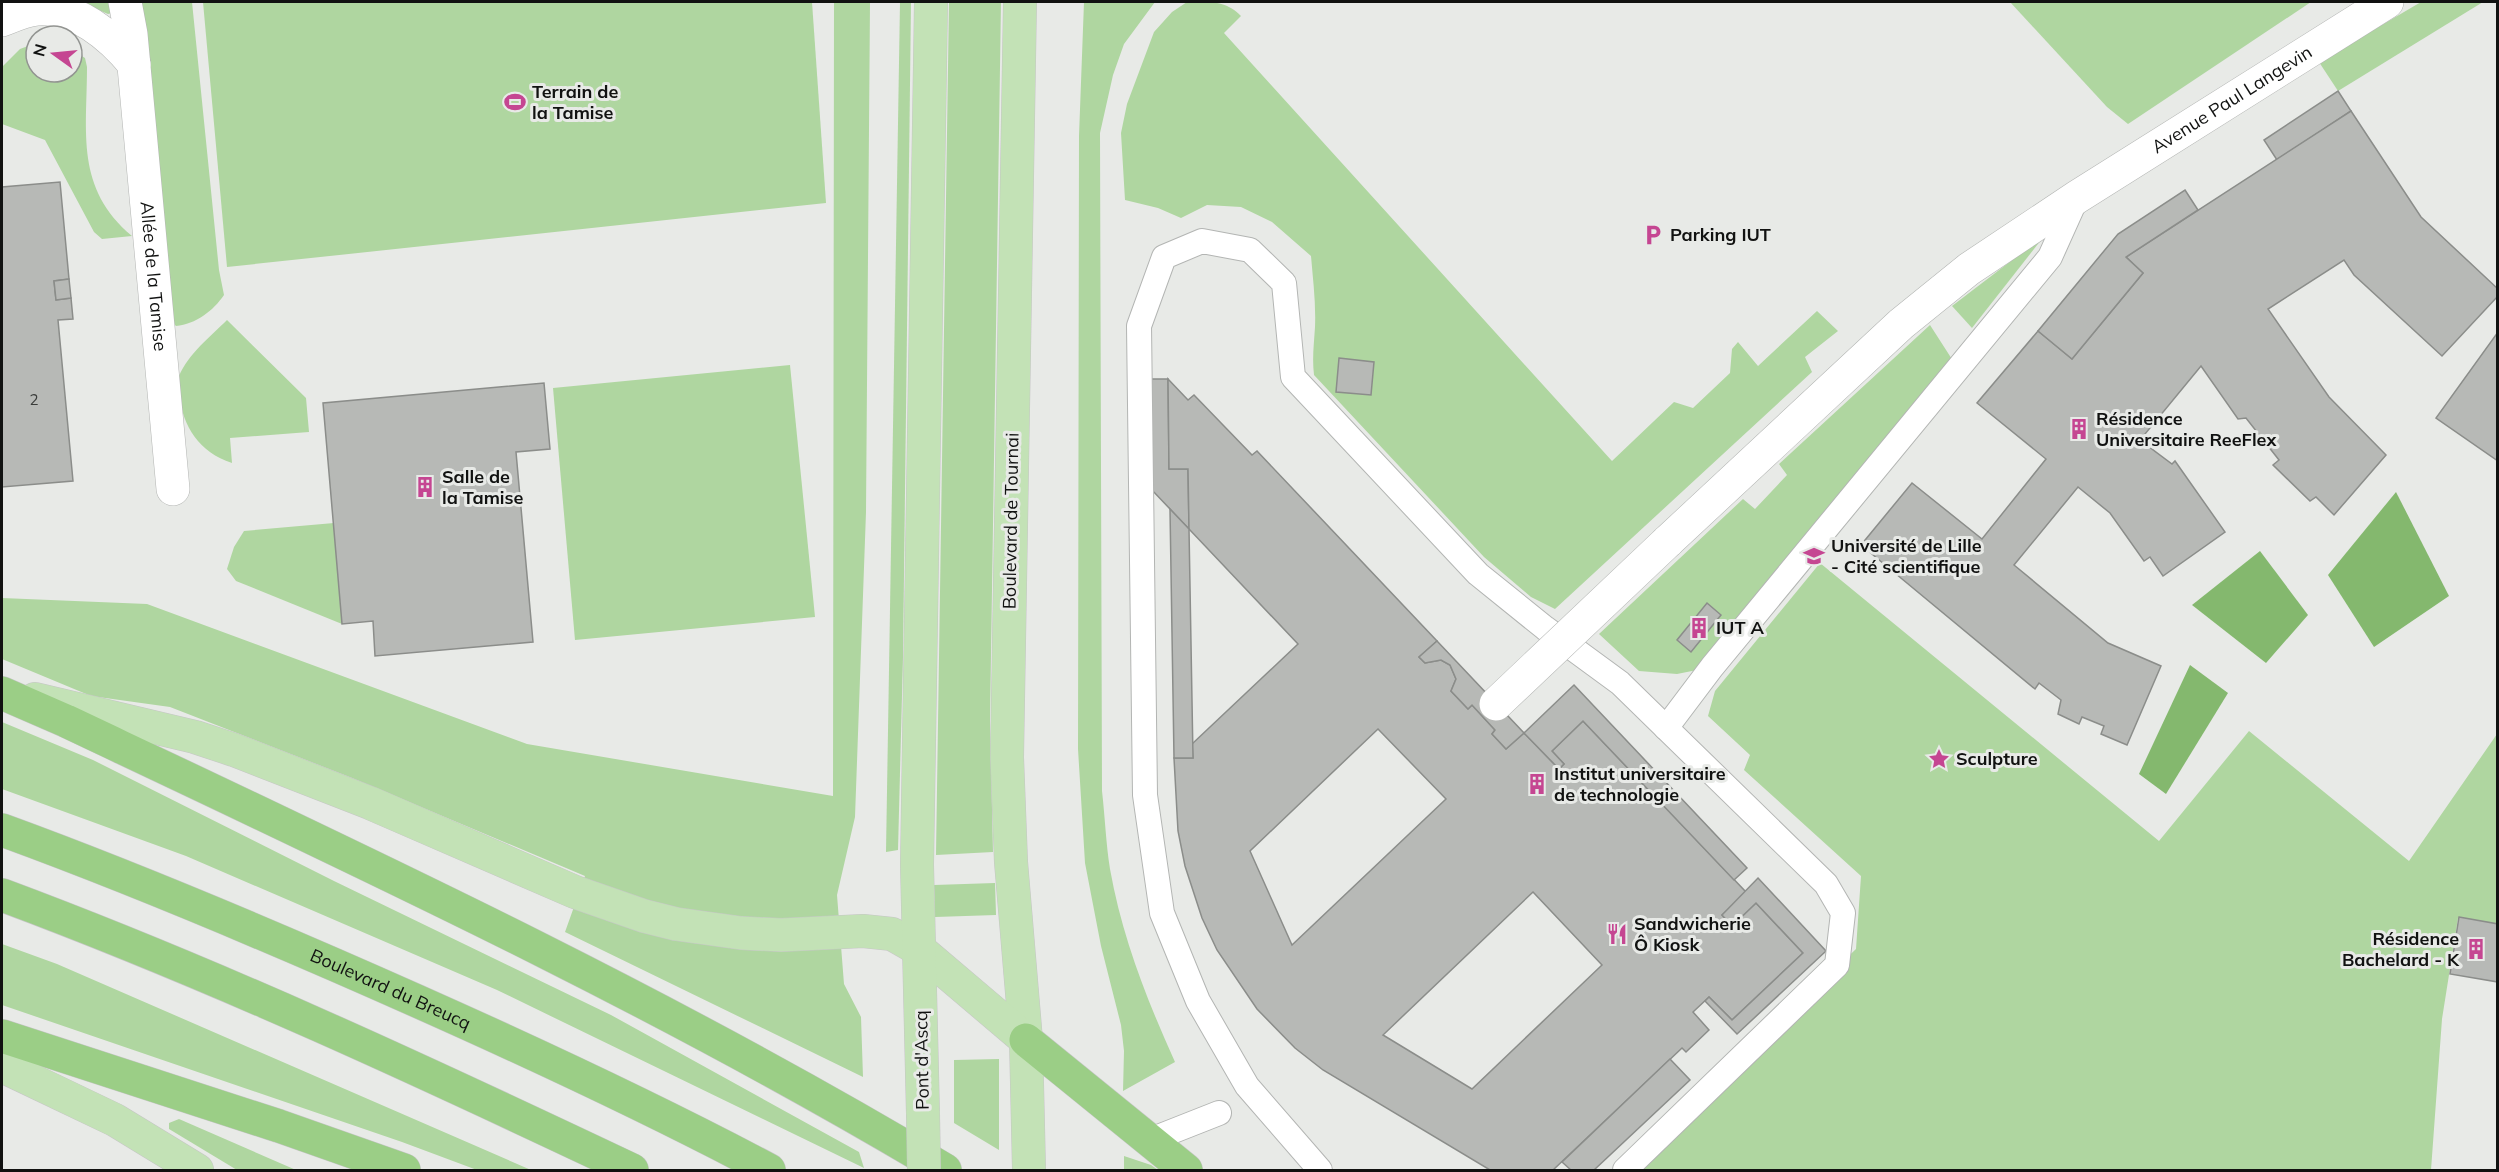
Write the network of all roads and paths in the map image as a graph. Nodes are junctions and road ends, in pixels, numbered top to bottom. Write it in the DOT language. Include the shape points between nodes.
graph roads {
  1 [pos="125,2"];
  2 [pos="931,2"];
  3 [pos="1020,2"];
  4 [pos="2387,2"];
  5 [pos="2,20"];
  6 [pos="134,64"];
  7 [pos="2077,197"];
  8 [pos="174,489"];
  9 [pos="2,692"];
  10 [pos="1496,704"];
  11 [pos="1666,729"];
  12 [pos="2,830"];
  13 [pos="2,895"];
  14 [pos="920,950"];
  15 [pos="2,1036"];
  16 [pos="1026,1040"];
  17 [pos="2,1065"];
  18 [pos="1219,1113"];
  19 [pos="1148,1141"];
  20 [pos="197,1170"];
  21 [pos="404,1170"];
  22 [pos="632,1170"];
  23 [pos="769,1170"];
  24 [pos="924,1170"];
  25 [pos="945,1170"];
  26 [pos="1029,1170"];
  27 [pos="1186,1170"];
  28 [pos="1320,1170"];
  29 [pos="1625,1170"];
  1 -- 6 [label="street, Allée de la Tamise"];
  2 -- 14 [label="main road" via="917,855"];
  3 -- 16 [label="main road, Boulevard de Tournai" via="1007,757 1009,841"];
  4 -- 7 [label="street, Avenue Paul Langevin"];
  5 -- 6 [label="street" via="35,9 81,18 120,47"];
  6 -- 8 [label="street, Allée de la Tamise"];
  7 -- 10 [label="street, Avenue Paul Langevin, bridge" via="1969,268 1901,324"];
  7 -- 11 [label="lane" via="2050,257"];
  9 -- 14 [label="main road" via="165,729 234,750 370,803 575,892 676,924 723,932 781,935 862,931 892,934"];
  9 -- 25 [label="highway" via="449,903 833,1103"];
  11 -- 28 [label="lane" via="1620,683 1478,574 1293,377 1284,283 1250,250 1202,241 1164,257 1139,326 1145,795 1162,913 1198,1001 1247,1086"];
  11 -- 29 [label="lane" via="1826,884 1844,913 1837,965"];
  12 -- 23 [label="highway, Boulevard du Breucq" via="323,959 536,1055"];
  13 -- 22 [label="highway" via="372,1048"];
  14 -- 16 [label="main road"];
  14 -- 24 [label="main road, Pont d'Ascq, bridge"];
  15 -- 21 [label="highway"];
  16 -- 19 [label="highway"];
  16 -- 26 [label="main road"];
  17 -- 20 [label="main road" via="115,1120"];
  18 -- 19 [label="lane"];
  19 -- 27 [label="highway"];
}
